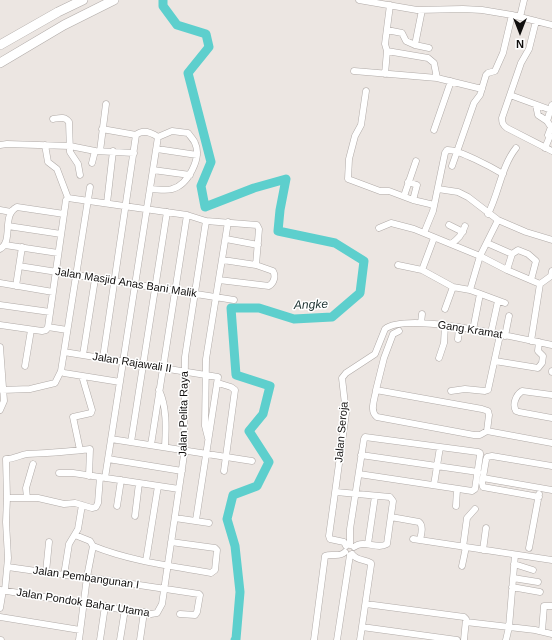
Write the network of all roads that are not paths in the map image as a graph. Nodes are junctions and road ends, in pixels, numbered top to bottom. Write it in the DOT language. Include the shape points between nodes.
graph roads {
  1 [pos="83,0"];
  2 [pos="114,0"];
  3 [pos="360,0"];
  4 [pos="524,0"];
  5 [pos="393,4"];
  6 [pos="422,10"];
  7 [pos="512,15"];
  8 [pos="520,17"];
  9 [pos="536,21"];
  10 [pos="552,26"];
  11 [pos="386,30"];
  12 [pos="0,45"];
  13 [pos="415,45"];
  14 [pos="429,48"];
  15 [pos="386,51"];
  16 [pos="0,63"];
  17 [pos="354,71"];
  18 [pos="384,74"];
  19 [pos="437,78"];
  20 [pos="452,81"];
  21 [pos="482,89"];
  22 [pos="366,91"];
  23 [pos="510,95"];
  24 [pos="106,104"];
  25 [pos="536,105"];
  26 [pos="551,108"];
  27 [pos="53,119"];
  28 [pos="547,121"];
  29 [pos="102,129"];
  30 [pos="434,130"];
  31 [pos="136,135"];
  32 [pos="158,137"];
  33 [pos="0,145"];
  34 [pos="45,145"];
  35 [pos="70,146"];
  36 [pos="516,148"];
  37 [pos="545,148"];
  38 [pos="157,149"];
  39 [pos="97,151"];
  40 [pos="113,151"];
  41 [pos="552,151"];
  42 [pos="456,152"];
  43 [pos="134,153"];
  44 [pos="197,155"];
  45 [pos="416,161"];
  46 [pos="92,163"];
  47 [pos="452,166"];
  48 [pos="153,170"];
  49 [pos="503,174"];
  50 [pos="80,175"];
  51 [pos="190,175"];
  52 [pos="408,182"];
  53 [pos="90,187"];
  54 [pos="150,189"];
  55 [pos="438,189"];
  56 [pos="404,196"];
  57 [pos="68,198"];
  58 [pos="88,200"];
  59 [pos="413,200"];
  60 [pos="107,203"];
  61 [pos="434,205"];
  62 [pos="126,206"];
  63 [pos="147,209"];
  64 [pos="0,210"];
  65 [pos="11,212"];
  66 [pos="167,212"];
  67 [pos="64,214"];
  68 [pos="488,214"];
  69 [pos="187,215"];
  70 [pos="206,220"];
  71 [pos="498,220"];
  72 [pos="228,222"];
  73 [pos="449,225"];
  74 [pos="8,226"];
  75 [pos="379,228"];
  76 [pos="424,233"];
  77 [pos="61,234"];
  78 [pos="434,238"];
  79 [pos="226,239"];
  80 [pos="552,240"];
  81 [pos="487,243"];
  82 [pos="451,244"];
  83 [pos="5,245"];
  84 [pos="258,245"];
  85 [pos="22,247"];
  86 [pos="0,249"];
  87 [pos="58,253"];
  88 [pos="512,254"];
  89 [pos="480,256"];
  90 [pos="223,260"];
  91 [pos="256,265"];
  92 [pos="398,265"];
  93 [pos="19,266"];
  94 [pos="422,270"];
  95 [pos="507,270"];
  96 [pos="56,272"];
  97 [pos="552,275"];
  98 [pos="76,276"];
  99 [pos="95,279"];
  100 [pos="219,280"];
  101 [pos="531,280"];
  102 [pos="115,282"];
  103 [pos="0,283"];
  104 [pos="540,284"];
  105 [pos="135,285"];
  106 [pos="16,286"];
  107 [pos="453,287"];
  108 [pos="156,288"];
  109 [pos="470,290"];
  110 [pos="175,291"];
  111 [pos="53,292"];
  112 [pos="194,294"];
  113 [pos="480,294"];
  114 [pos="217,298"];
  115 [pos="234,300"];
  116 [pos="0,305"];
  117 [pos="445,309"];
  118 [pos="50,312"];
  119 [pos="422,314"];
  120 [pos="509,316"];
  121 [pos="421,323"];
  122 [pos="0,325"];
  123 [pos="445,325"];
  124 [pos="48,327"];
  125 [pos="388,327"];
  126 [pos="459,327"];
  127 [pos="31,330"];
  128 [pos="67,330"];
  129 [pos="474,330"];
  130 [pos="399,331"];
  131 [pos="491,333"];
  132 [pos="503,336"];
  133 [pos="458,339"];
  134 [pos="531,341"];
  135 [pos="539,342"];
  136 [pos="552,345"];
  137 [pos="0,347"];
  138 [pos="64,352"];
  139 [pos="83,355"];
  140 [pos="103,358"];
  141 [pos="439,358"];
  142 [pos="495,361"];
  143 [pos="123,362"];
  144 [pos="143,365"];
  145 [pos="25,366"];
  146 [pos="163,368"];
  147 [pos="61,371"];
  148 [pos="184,371"];
  149 [pos="205,374"];
  150 [pos="82,376"];
  151 [pos="120,382"];
  152 [pos="218,384"];
  153 [pos="2,390"];
  154 [pos="159,390"];
  155 [pos="376,390"];
  156 [pos="451,392"];
  157 [pos="552,395"];
  158 [pos="2,402"];
  159 [pos="157,408"];
  160 [pos="165,408"];
  161 [pos="0,410"];
  162 [pos="552,418"];
  163 [pos="487,431"];
  164 [pos="111,439"];
  165 [pos="209,440"];
  166 [pos="131,442"];
  167 [pos="552,443"];
  168 [pos="151,445"];
  169 [pos="165,447"];
  170 [pos="440,447"];
  171 [pos="80,450"];
  172 [pos="185,450"];
  173 [pos="207,454"];
  174 [pos="361,455"];
  175 [pos="226,457"];
  176 [pos="108,459"];
  177 [pos="252,461"];
  178 [pos="33,464"];
  179 [pos="437,466"];
  180 [pos="552,466"];
  181 [pos="182,471"];
  182 [pos="224,471"];
  183 [pos="478,472"];
  184 [pos="59,473"];
  185 [pos="359,474"];
  186 [pos="89,476"];
  187 [pos="102,478"];
  188 [pos="483,478"];
  189 [pos="121,480"];
  190 [pos="139,483"];
  191 [pos="434,485"];
  192 [pos="158,486"];
  193 [pos="540,488"];
  194 [pos="179,489"];
  195 [pos="457,489"];
  196 [pos="552,490"];
  197 [pos="0,491"];
  198 [pos="7,492"];
  199 [pos="336,492"];
  200 [pos="356,494"];
  201 [pos="375,496"];
  202 [pos="539,497"];
  203 [pos="8,498"];
  204 [pos="27,498"];
  205 [pos="82,505"];
  206 [pos="117,506"];
  207 [pos="456,506"];
  208 [pos="475,509"];
  209 [pos="135,516"];
  210 [pos="391,516"];
  211 [pos="175,518"];
  212 [pos="196,520"];
  213 [pos="209,523"];
  214 [pos="486,528"];
  215 [pos="75,535"];
  216 [pos="413,539"];
  217 [pos="420,540"];
  218 [pos="49,542"];
  219 [pos="171,542"];
  220 [pos="368,544"];
  221 [pos="93,546"];
  222 [pos="464,547"];
  223 [pos="529,548"];
  224 [pos="349,550"];
  225 [pos="483,550"];
  226 [pos="516,555"];
  227 [pos="552,560"];
  228 [pos="146,561"];
  229 [pos="514,564"];
  230 [pos="168,566"];
  231 [pos="462,566"];
  232 [pos="8,567"];
  233 [pos="532,570"];
  234 [pos="46,572"];
  235 [pos="64,575"];
  236 [pos="87,578"];
  237 [pos="513,578"];
  238 [pos="538,582"];
  239 [pos="512,587"];
  240 [pos="164,589"];
  241 [pos="2,590"];
  242 [pos="540,592"];
  243 [pos="84,603"];
  244 [pos="366,604"];
  245 [pos="105,606"];
  246 [pos="552,606"];
  247 [pos="0,608"];
  248 [pos="161,608"];
  249 [pos="124,610"];
  250 [pos="144,612"];
  251 [pos="180,614"];
  252 [pos="0,617"];
  253 [pos="466,622"];
  254 [pos="362,627"];
  255 [pos="509,627"];
  256 [pos="80,630"];
  257 [pos="542,631"];
  258 [pos="552,634"];
  259 [pos="79,640"];
  260 [pos="100,640"];
  261 [pos="120,640"];
  262 [pos="140,640"];
  263 [pos="314,640"];
  264 [pos="337,640"];
  265 [pos="360,640"];
  266 [pos="457,640"];
  267 [pos="464,640"];
  268 [pos="506,640"];
  1 -- 12 [label="highway"];
  2 -- 16 [label="highway" via="64,25"];
  3 -- 5 [label="street"];
  4 -- 8 [label="street"];
  5 -- 6 [label="street"];
  5 -- 11 [label="street"];
  6 -- 7 [label="street" via="472,9"];
  6 -- 13 [label="street"];
  7 -- 8 [label="street"];
  7 -- 21 [label="street" via="503,53 495,71 486,75"];
  8 -- 9 [label="street"];
  9 -- 10 [label="street"];
  9 -- 23 [label="street" via="529,49 521,63"];
  11 -- 13 [label="street" via="402,33 405,40"];
  11 -- 15 [label="street"];
  13 -- 14 [label="street"];
  15 -- 18 [label="street"];
  15 -- 19 [label="street" via="428,58 434,63"];
  17 -- 18 [label="street"];
  18 -- 19 [label="street"];
  19 -- 20 [label="street"];
  20 -- 21 [label="street"];
  20 -- 30 [label="street"];
  21 -- 42 [label="street" via="474,103"];
  22 -- 56 [label="street" via="361,125 349,159 348,179 380,191"];
  23 -- 25 [label="street"];
  23 -- 37 [label="street" via="502,118 503,125"];
  24 -- 29 [label="street"];
  25 -- 26 [label="street"];
  25 -- 28 [label="street" via="538,115"];
  26 -- 28 [label="street"];
  27 -- 35 [label="street" via="62,118 69,122"];
  28 -- 37 [label="street" via="551,127"];
  29 -- 31 [label="street"];
  29 -- 39 [label="street"];
  31 -- 32 [label="street" via="139,132 147,132"];
  31 -- 43 [label="street"];
  32 -- 38 [label="street"];
  32 -- 44 [label="street" via="172,131 188,133 195,143"];
  33 -- 34 [label="street"];
  34 -- 35 [label="street"];
  34 -- 57 [label="street" via="48,162 57,169"];
  35 -- 39 [label="street"];
  35 -- 50 [label="street"];
  36 -- 49 [label="street"];
  37 -- 41 [label="street"];
  38 -- 44 [label="street"];
  38 -- 48 [label="street"];
  39 -- 40 [label="street"];
  39 -- 46 [label="street"];
  40 -- 43 [label="street"];
  40 -- 60 [label="street"];
  42 -- 47 [label="street"];
  42 -- 49 [label="street"];
  42 -- 55 [label="street" via="447,150 445,153"];
  43 -- 62 [label="street"];
  44 -- 51 [label="street"];
  45 -- 52 [label="street"];
  48 -- 51 [label="street"];
  48 -- 54 [label="street"];
  49 -- 68 [label="street" via="494,204"];
  51 -- 54 [label="street" via="172,189"];
  52 -- 56 [label="street"];
  52 -- 59 [label="street" via="417,185"];
  53 -- 58 [label="street"];
  54 -- 63 [label="street"];
  55 -- 61 [label="street"];
  55 -- 68 [label="street" via="464,194"];
  56 -- 59 [label="street"];
  57 -- 58 [label="street"];
  57 -- 67 [label="street"];
  58 -- 60 [label="street"];
  58 -- 98 [label="street"];
  59 -- 61 [label="street"];
  60 -- 62 [label="street"];
  61 -- 76 [label="street"];
  62 -- 63 [label="street"];
  62 -- 102 [label="street"];
  63 -- 66 [label="street"];
  63 -- 105 [label="street"];
  64 -- 65 [label="street"];
  65 -- 67 [label="street" via="17,207"];
  65 -- 74 [label="street"];
  66 -- 69 [label="street"];
  66 -- 108 [label="street"];
  67 -- 77 [label="street"];
  68 -- 71 [label="street"];
  69 -- 70 [label="street"];
  69 -- 110 [label="street"];
  70 -- 72 [label="street"];
  70 -- 112 [label="street, Jalan Pelita Raya"];
  71 -- 80 [label="street"];
  71 -- 81 [label="street"];
  72 -- 79 [label="street"];
  72 -- 84 [label="street" via="257,225"];
  73 -- 82 [label="street" via="464,229 459,238"];
  74 -- 77 [label="street"];
  74 -- 83 [label="street"];
  75 -- 76 [label="street" via="387,224 396,224"];
  76 -- 78 [label="street"];
  77 -- 87 [label="street"];
  78 -- 82 [label="street"];
  78 -- 94 [label="street"];
  79 -- 84 [label="street"];
  79 -- 90 [label="street"];
  81 -- 88 [label="street"];
  81 -- 89 [label="street"];
  82 -- 89 [label="street"];
  83 -- 85 [label="street"];
  83 -- 86 [label="street"];
  84 -- 91 [label="street"];
  85 -- 87 [label="street"];
  85 -- 93 [label="street"];
  87 -- 96 [label="street"];
  88 -- 95 [label="street"];
  88 -- 101 [label="street" via="518,250 536,260"];
  89 -- 95 [label="street"];
  89 -- 109 [label="street"];
  90 -- 91 [label="street"];
  90 -- 100 [label="street"];
  91 -- 100 [label="street" via="273,271 275,276 271,284 266,286"];
  92 -- 94 [label="street"];
  93 -- 96 [label="street, Jalan Masjid Anas Bani Malik"];
  93 -- 106 [label="street"];
  94 -- 107 [label="street"];
  95 -- 101 [label="street"];
  96 -- 98 [label="street, Jalan Masjid Anas Bani Malik"];
  96 -- 111 [label="street"];
  97 -- 104 [label="street"];
  98 -- 99 [label="street, Jalan Masjid Anas Bani Malik"];
  98 -- 128 [label="street"];
  99 -- 102 [label="street, Jalan Masjid Anas Bani Malik"];
  99 -- 139 [label="street"];
  100 -- 114 [label="street"];
  101 -- 104 [label="street"];
  102 -- 105 [label="street, Jalan Masjid Anas Bani Malik"];
  102 -- 140 [label="street"];
  103 -- 106 [label="street"];
  104 -- 134 [label="street"];
  105 -- 108 [label="street, Jalan Masjid Anas Bani Malik"];
  105 -- 143 [label="street"];
  106 -- 111 [label="street"];
  107 -- 109 [label="street"];
  107 -- 117 [label="street"];
  108 -- 110 [label="street, Jalan Masjid Anas Bani Malik"];
  108 -- 144 [label="street"];
  109 -- 113 [label="street"];
  110 -- 112 [label="street, Jalan Masjid Anas Bani Malik"];
  110 -- 146 [label="street"];
  111 -- 118 [label="street"];
  112 -- 114 [label="street, Jalan Masjid Anas Bani Malik"];
  112 -- 148 [label="street, Jalan Pelita Raya"];
  113 -- 129 [label="street"];
  113 -- 131 [label="street" via="501,302"];
  114 -- 115 [label="street, Jalan Masjid Anas Bani Malik"];
  114 -- 149 [label="street"];
  116 -- 118 [label="street"];
  118 -- 124 [label="street"];
  119 -- 121 [label="street"];
  120 -- 132 [label="street"];
  121 -- 123 [label="street, Gang Kramat"];
  121 -- 125 [label="street, Gang Kramat"];
  122 -- 127 [label="street"];
  123 -- 126 [label="street, Gang Kramat"];
  123 -- 141 [label="street" via="444,343"];
  124 -- 127 [label="street" via="44,331"];
  124 -- 128 [label="street"];
  125 -- 199 [label="street, Jalan Seroja" via="383,332 375,354 346,372 342,378 346,409"];
  126 -- 129 [label="street, Gang Kramat"];
  126 -- 133 [label="street"];
  127 -- 145 [label="street"];
  128 -- 138 [label="street"];
  129 -- 131 [label="street, Gang Kramat"];
  130 -- 155 [label="street" via="393,334"];
  131 -- 132 [label="street, Gang Kramat"];
  132 -- 134 [label="street, Gang Kramat"];
  132 -- 142 [label="street"];
  134 -- 135 [label="street, Gang Kramat"];
  135 -- 136 [label="street, Gang Kramat"];
  135 -- 142 [label="street" via="538,351 543,356 538,368"];
  137 -- 153 [label="street"];
  138 -- 139 [label="street, Jalan Rajawali II"];
  138 -- 147 [label="street"];
  139 -- 140 [label="street, Jalan Rajawali II"];
  140 -- 143 [label="street, Jalan Rajawali II"];
  142 -- 156 [label="street" via="487,391 472,389"];
  143 -- 144 [label="street, Jalan Rajawali II"];
  143 -- 151 [label="street"];
  144 -- 146 [label="street, Jalan Rajawali II"];
  144 -- 166 [label="street"];
  146 -- 148 [label="street, Jalan Rajawali II"];
  146 -- 154 [label="street"];
  147 -- 150 [label="street"];
  147 -- 153 [label="street" via="55,383 30,389"];
  148 -- 149 [label="street, Jalan Rajawali II"];
  148 -- 172 [label="street, Jalan Pelita Raya"];
  149 -- 152 [label="street, Jalan Rajawali II" via="218,377"];
  149 -- 165 [label="street" via="205,426"];
  150 -- 151 [label="street"];
  150 -- 171 [label="street" via="92,410 91,413 73,417"];
  151 -- 164 [label="street"];
  152 -- 165 [label="street"];
  152 -- 175 [label="street" via="231,386 235,390"];
  153 -- 158 [label="street"];
  154 -- 159 [label="street"];
  154 -- 160 [label="street"];
  155 -- 163 [label="street" via="482,408 488,411 489,415"];
  155 -- 163 [label="street" via="373,410 377,417 480,435"];
  157 -- 162 [label="street" via="522,391 514,405 516,411"];
  158 -- 161 [label="street"];
  159 -- 160 [label="street"];
  159 -- 168 [label="street"];
  160 -- 169 [label="street"];
  163 -- 167 [label="street"];
  164 -- 166 [label="street"];
  164 -- 176 [label="street"];
  165 -- 173 [label="street"];
  166 -- 168 [label="street"];
  168 -- 169 [label="street"];
  169 -- 172 [label="street"];
  170 -- 174 [label="street" via="365,437"];
  170 -- 179 [label="street"];
  170 -- 183 [label="street" via="480,453"];
  171 -- 186 [label="street" via="90,449"];
  171 -- 198 [label="street" via="26,454 6,459"];
  172 -- 173 [label="street"];
  172 -- 181 [label="street, Jalan Pelita Raya"];
  173 -- 175 [label="street"];
  173 -- 212 [label="street"];
  174 -- 179 [label="street"];
  174 -- 185 [label="street"];
  175 -- 177 [label="street"];
  175 -- 182 [label="street"];
  176 -- 181 [label="street"];
  176 -- 187 [label="street"];
  178 -- 204 [label="street" via="26,488"];
  179 -- 183 [label="street"];
  179 -- 191 [label="street"];
  180 -- 188 [label="street" via="492,456 487,457"];
  181 -- 194 [label="street, Jalan Pelita Raya"];
  183 -- 195 [label="street" via="474,490"];
  184 -- 186 [label="street"];
  185 -- 191 [label="street"];
  185 -- 200 [label="street"];
  186 -- 187 [label="street"];
  187 -- 189 [label="street"];
  187 -- 205 [label="street" via="97,506 92,508"];
  188 -- 193 [label="street"];
  188 -- 202 [label="street" via="482,485 485,487"];
  189 -- 190 [label="street"];
  189 -- 206 [label="street"];
  190 -- 192 [label="street"];
  190 -- 209 [label="street"];
  191 -- 195 [label="street"];
  192 -- 194 [label="street"];
  192 -- 228 [label="street"];
  193 -- 196 [label="street"];
  193 -- 202 [label="street"];
  194 -- 211 [label="street, Jalan Pelita Raya"];
  195 -- 207 [label="street"];
  197 -- 198 [label="street"];
  198 -- 203 [label="street"];
  199 -- 200 [label="street"];
  199 -- 224 [label="street, Jalan Seroja" via="330,539 344,542"];
  200 -- 201 [label="street"];
  200 -- 224 [label="street"];
  201 -- 210 [label="street" via="390,497"];
  201 -- 220 [label="street"];
  202 -- 223 [label="street"];
  203 -- 204 [label="street"];
  203 -- 232 [label="street"];
  204 -- 205 [label="street"];
  205 -- 215 [label="street"];
  208 -- 222 [label="street" via="467,518"];
  210 -- 217 [label="street" via="419,522 422,528"];
  210 -- 220 [label="street" via="387,544"];
  211 -- 212 [label="street"];
  211 -- 219 [label="street, Jalan Pelita Raya"];
  212 -- 213 [label="street"];
  214 -- 225 [label="street"];
  215 -- 221 [label="street" via="90,541"];
  215 -- 235 [label="street" via="71,540"];
  216 -- 217 [label="street"];
  217 -- 222 [label="street"];
  218 -- 234 [label="street"];
  219 -- 230 [label="street, Jalan Pelita Raya"];
  219 -- 230 [label="street" via="215,548 216,560 211,572"];
  220 -- 224 [label="street" via="359,544"];
  221 -- 228 [label="street" via="110,553"];
  221 -- 236 [label="street"];
  222 -- 225 [label="street"];
  222 -- 231 [label="street"];
  224 -- 244 [label="street" via="357,559 371,562"];
  224 -- 263 [label="street" via="340,556 325,556"];
  224 -- 264 [label="street"];
  225 -- 226 [label="street"];
  226 -- 227 [label="street"];
  226 -- 229 [label="street"];
  228 -- 230 [label="street"];
  229 -- 233 [label="street"];
  229 -- 237 [label="street"];
  230 -- 240 [label="street, Jalan Pelita Raya"];
  232 -- 234 [label="street, Jalan Pembangunan I"];
  232 -- 241 [label="street"];
  234 -- 235 [label="street, Jalan Pembangunan I"];
  235 -- 236 [label="street, Jalan Pembangunan I"];
  236 -- 240 [label="street, Jalan Pembangunan I"];
  236 -- 243 [label="street"];
  237 -- 238 [label="street"];
  237 -- 239 [label="street"];
  239 -- 242 [label="street"];
  239 -- 255 [label="street"];
  240 -- 248 [label="street, Jalan Pelita Raya"];
  240 -- 251 [label="street, Jalan Pembangunan I" via="200,595 195,615"];
  241 -- 243 [label="street, Jalan Pondok Bahar Utama"];
  241 -- 247 [label="street"];
  243 -- 245 [label="street, Jalan Pondok Bahar Utama"];
  243 -- 256 [label="street"];
  244 -- 253 [label="street" via="464,617"];
  244 -- 254 [label="street"];
  245 -- 249 [label="street, Jalan Pondok Bahar Utama"];
  245 -- 260 [label="street"];
  246 -- 257 [label="street" via="544,606"];
  248 -- 250 [label="street, Jalan Pondok Bahar Utama" via="158,613"];
  249 -- 250 [label="street, Jalan Pondok Bahar Utama"];
  249 -- 261 [label="street"];
  250 -- 262 [label="street"];
  252 -- 256 [label="street"];
  253 -- 255 [label="street"];
  253 -- 267 [label="street"];
  254 -- 265 [label="street"];
  254 -- 266 [label="street"];
  255 -- 257 [label="street"];
  255 -- 268 [label="street"];
  256 -- 259 [label="street"];
  257 -- 258 [label="street"];
}
